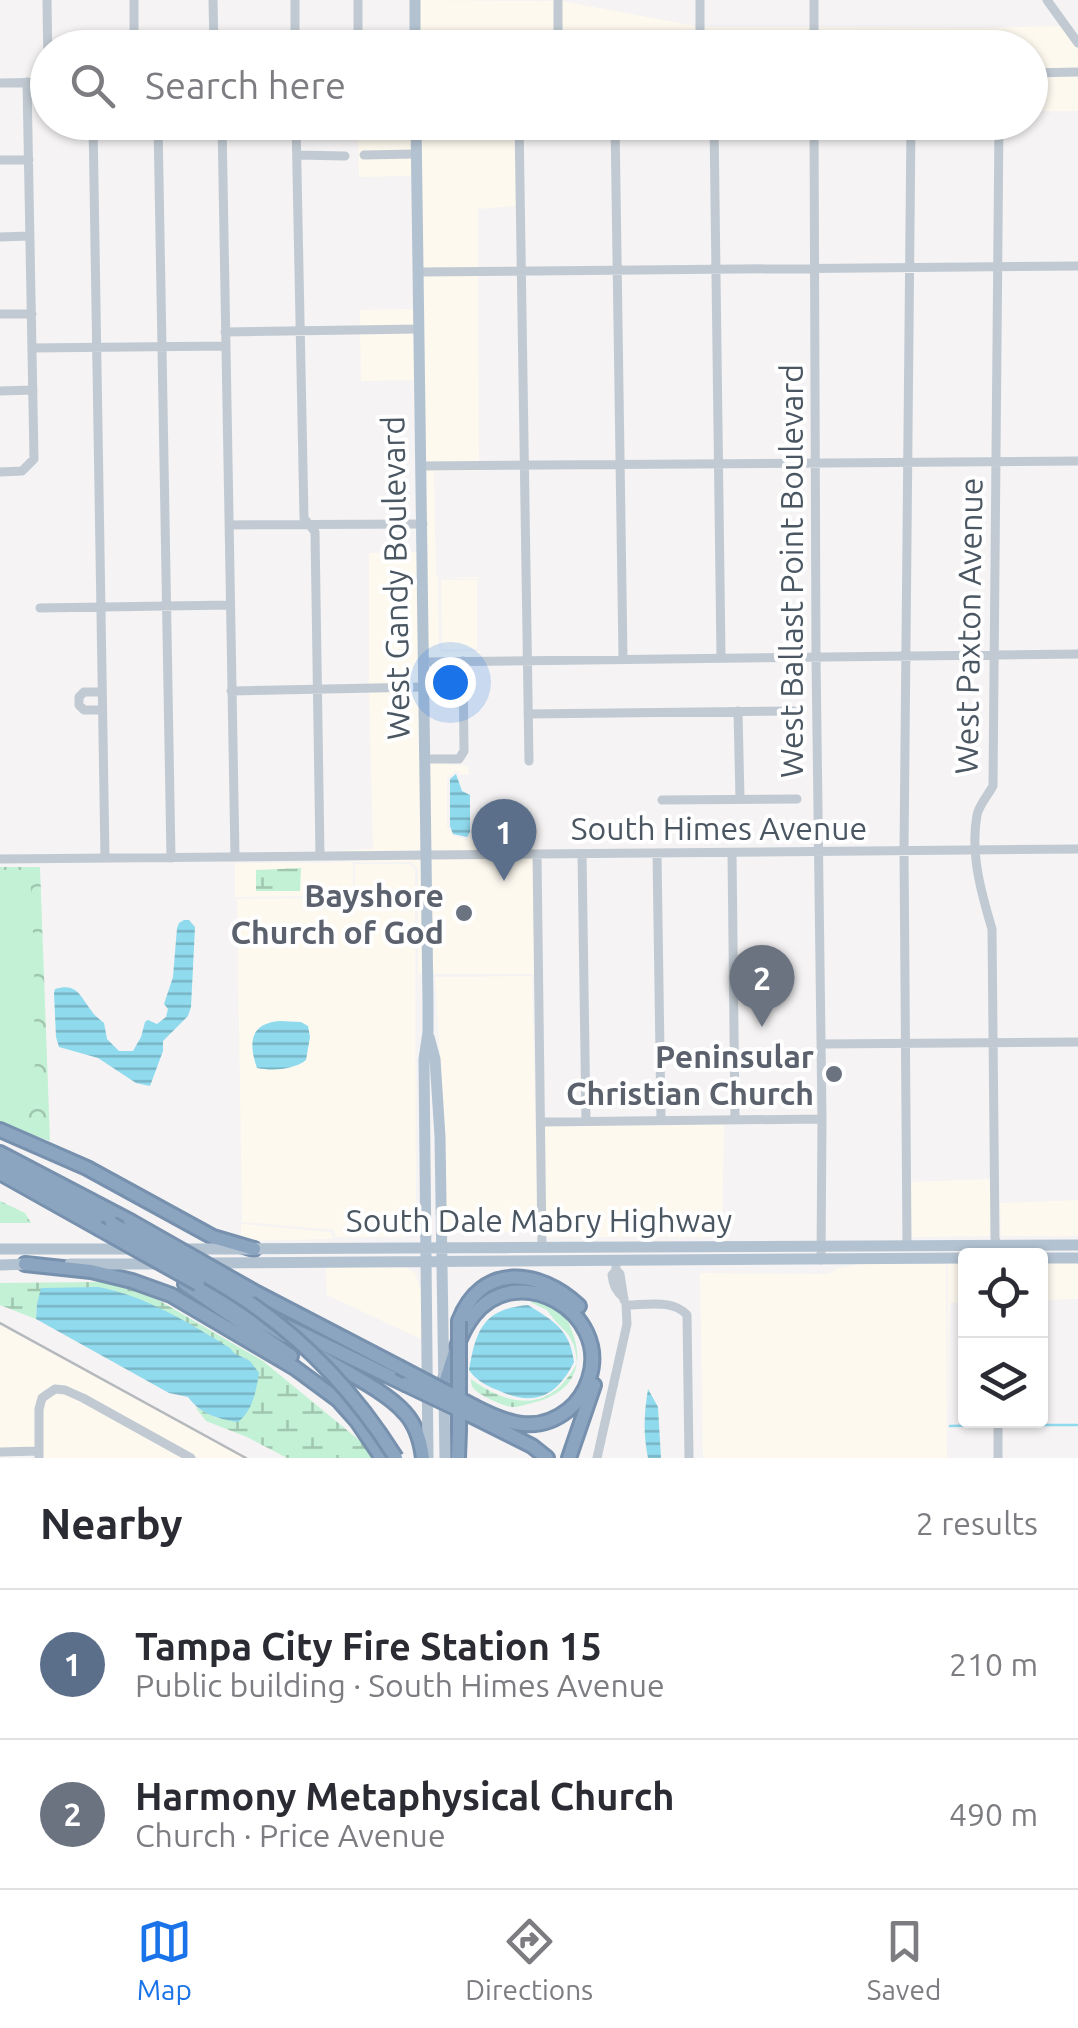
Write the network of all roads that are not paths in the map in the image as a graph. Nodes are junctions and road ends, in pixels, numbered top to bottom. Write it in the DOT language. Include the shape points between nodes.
graph roads {
  1 [pos="47,0"];
  2 [pos="134,0"];
  3 [pos="214,0"];
  4 [pos="295,0"];
  5 [pos="358,0"];
  6 [pos="415,0"];
  7 [pos="558,0"];
  8 [pos="700,0"];
  9 [pos="814,0"];
  10 [pos="1046,0"];
  11 [pos="47,30"];
  12 [pos="134,30"];
  13 [pos="214,30"];
  14 [pos="295,30"];
  15 [pos="358,30"];
  16 [pos="415,30"];
  17 [pos="558,30"];
  18 [pos="700,30"];
  19 [pos="814,30"];
  20 [pos="1078,43"];
  21 [pos="1048,72"];
  22 [pos="1078,72"];
  23 [pos="28,82"];
  24 [pos="0,83"];
  25 [pos="94,140"];
  26 [pos="158,140"];
  27 [pos="222,140"];
  28 [pos="297,140"];
  29 [pos="416,140"];
  30 [pos="519,140"];
  31 [pos="615,140"];
  32 [pos="714,140"];
  33 [pos="814,140"];
  34 [pos="911,140"];
  35 [pos="998,140"];
  36 [pos="416,154"];
  37 [pos="297,155"];
  38 [pos="364,155"];
  39 [pos="345,156"];
  40 [pos="0,160"];
  41 [pos="29,160"];
  42 [pos="30,236"];
  43 [pos="0,237"];
  44 [pos="1078,266"];
  45 [pos="998,267"];
  46 [pos="910,268"];
  47 [pos="814,269"];
  48 [pos="716,270"];
  49 [pos="616,271"];
  50 [pos="419,272"];
  51 [pos="522,272"];
  52 [pos="0,314"];
  53 [pos="32,314"];
  54 [pos="300,329"];
  55 [pos="420,329"];
  56 [pos="226,332"];
  57 [pos="226,346"];
  58 [pos="97,347"];
  59 [pos="32,348"];
  60 [pos="162,348"];
  61 [pos="33,390"];
  62 [pos="0,391"];
  63 [pos="1078,460"];
  64 [pos="996,461"];
  65 [pos="816,462"];
  66 [pos="908,462"];
  67 [pos="717,463"];
  68 [pos="619,464"];
  69 [pos="524,465"];
  70 [pos="422,466"];
  71 [pos="0,472"];
  72 [pos="309,524"];
  73 [pos="422,524"];
  74 [pos="228,525"];
  75 [pos="230,605"];
  76 [pos="166,606"];
  77 [pos="40,608"];
  78 [pos="101,608"];
  79 [pos="1078,654"];
  80 [pos="994,655"];
  81 [pos="816,656"];
  82 [pos="906,656"];
  83 [pos="623,658"];
  84 [pos="720,658"];
  85 [pos="528,659"];
  86 [pos="463,661"];
  87 [pos="424,662"];
  88 [pos="424,686"];
  89 [pos="318,688"];
  90 [pos="231,691"];
  91 [pos="101,692"];
  92 [pos="102,710"];
  93 [pos="794,710"];
  94 [pos="738,711"];
  95 [pos="528,714"];
  96 [pos="425,759"];
  97 [pos="529,761"];
  98 [pos="740,799"];
  99 [pos="797,799"];
  100 [pos="662,800"];
  101 [pos="1078,849"];
  102 [pos="976,851"];
  103 [pos="818,852"];
  104 [pos="904,852"];
  105 [pos="732,853"];
  106 [pos="426,854"];
  107 [pos="537,854"];
  108 [pos="582,854"];
  109 [pos="657,854"];
  110 [pos="320,856"];
  111 [pos="235,857"];
  112 [pos="0,858"];
  113 [pos="105,858"];
  114 [pos="170,858"];
  115 [pos="428,1032"];
  116 [pos="1078,1042"];
  117 [pos="994,1043"];
  118 [pos="821,1044"];
  119 [pos="906,1044"];
  120 [pos="822,1118"];
  121 [pos="735,1119"];
  122 [pos="661,1120"];
  123 [pos="586,1121"];
  124 [pos="540,1122"];
  125 [pos="0,1130"];
  126 [pos="0,1153"];
  127 [pos="0,1163"];
  128 [pos="0,1173"];
  129 [pos="0,1183"];
  130 [pos="99,1227"];
  131 [pos="1078,1244"];
  132 [pos="908,1245"];
  133 [pos="616,1246"];
  134 [pos="708,1246"];
  135 [pos="822,1246"];
  136 [pos="542,1247"];
  137 [pos="442,1248"];
  138 [pos="962,1248"];
  139 [pos="998,1248"];
  140 [pos="1013,1248"];
  141 [pos="0,1249"];
  142 [pos="254,1249"];
  143 [pos="426,1255"];
  144 [pos="958,1257"];
  145 [pos="1048,1258"];
  146 [pos="1078,1258"];
  147 [pos="821,1260"];
  148 [pos="402,1262"];
  149 [pos="442,1262"];
  150 [pos="478,1262"];
  151 [pos="708,1262"];
  152 [pos="0,1264"];
  153 [pos="24,1264"];
  154 [pos="616,1266"];
  155 [pos="198,1284"];
  156 [pos="442,1292"];
  157 [pos="426,1295"];
  158 [pos="625,1302"];
  159 [pos="444,1386"];
  160 [pos="338,1399"];
  161 [pos="472,1411"];
  162 [pos="998,1428"];
  163 [pos="0,1452"];
  164 [pos="39,1455"];
  165 [pos="190,1458"];
  166 [pos="382,1458"];
  167 [pos="396,1458"];
  168 [pos="425,1458"];
  169 [pos="444,1458"];
  170 [pos="458,1458"];
  171 [pos="547,1458"];
  172 [pos="569,1458"];
  173 [pos="597,1458"];
  174 [pos="689,1458"];
  175 [pos="998,1458"];
  1 -- 11 [label="street"];
  2 -- 12 [label="street"];
  3 -- 13 [label="street"];
  4 -- 14 [label="street"];
  5 -- 15 [label="street"];
  6 -- 16 [label="main road"];
  7 -- 17 [label="street"];
  8 -- 18 [label="street"];
  9 -- 19 [label="street"];
  10 -- 20 [label="street"];
  21 -- 22 [label="street"];
  23 -- 24 [label="street"];
  23 -- 41 [label="street"];
  25 -- 58 [label="street"];
  26 -- 60 [label="street"];
  27 -- 56 [label="street"];
  28 -- 37 [label="street"];
  29 -- 36 [label="main road, West Gandy Boulevard"];
  30 -- 51 [label="street"];
  31 -- 49 [label="street"];
  32 -- 48 [label="street"];
  33 -- 47 [label="street, West Ballast Point Boulevard"];
  34 -- 46 [label="street"];
  35 -- 45 [label="street, West Paxton Avenue"];
  36 -- 38 [label="street"];
  36 -- 50 [label="main road, West Gandy Boulevard"];
  37 -- 39 [label="street"];
  37 -- 54 [label="street"];
  40 -- 41 [label="street"];
  41 -- 42 [label="street"];
  42 -- 43 [label="street"];
  42 -- 53 [label="street"];
  44 -- 45 [label="street"];
  45 -- 46 [label="street"];
  45 -- 64 [label="street, West Paxton Avenue"];
  46 -- 47 [label="street"];
  46 -- 66 [label="street"];
  47 -- 48 [label="street"];
  47 -- 65 [label="street, West Ballast Point Boulevard"];
  48 -- 49 [label="street"];
  48 -- 67 [label="street"];
  49 -- 51 [label="street"];
  49 -- 68 [label="street"];
  50 -- 51 [label="street"];
  50 -- 55 [label="main road, West Gandy Boulevard"];
  51 -- 69 [label="street"];
  52 -- 53 [label="street"];
  53 -- 59 [label="street"];
  54 -- 55 [label="street"];
  54 -- 56 [label="street"];
  54 -- 72 [label="street"];
  55 -- 70 [label="main road, West Gandy Boulevard"];
  56 -- 57 [label="street"];
  57 -- 60 [label="street"];
  57 -- 74 [label="street"];
  58 -- 59 [label="street"];
  58 -- 60 [label="street"];
  58 -- 78 [label="street"];
  59 -- 61 [label="street"];
  60 -- 76 [label="street"];
  61 -- 62 [label="street"];
  61 -- 71 [label="street" via="34,459 22,472"];
  63 -- 64 [label="street"];
  64 -- 66 [label="street"];
  64 -- 80 [label="street, West Paxton Avenue"];
  65 -- 66 [label="street"];
  65 -- 67 [label="street"];
  65 -- 81 [label="street, West Ballast Point Boulevard"];
  66 -- 82 [label="street"];
  67 -- 68 [label="street"];
  67 -- 84 [label="street"];
  68 -- 69 [label="street"];
  68 -- 83 [label="street"];
  69 -- 70 [label="street"];
  69 -- 85 [label="street"];
  70 -- 73 [label="main road, West Gandy Boulevard"];
  72 -- 73 [label="street"];
  72 -- 74 [label="street"];
  72 -- 89 [label="street" via="315,532"];
  73 -- 87 [label="main road, West Gandy Boulevard"];
  74 -- 75 [label="street"];
  75 -- 76 [label="street"];
  75 -- 90 [label="street"];
  76 -- 78 [label="street"];
  76 -- 114 [label="street"];
  77 -- 78 [label="street"];
  78 -- 91 [label="street"];
  79 -- 80 [label="street"];
  80 -- 82 [label="street"];
  80 -- 102 [label="street, West Paxton Avenue" via="994,786 977,812"];
  81 -- 82 [label="street"];
  81 -- 84 [label="street"];
  81 -- 103 [label="street, West Ballast Point Boulevard"];
  82 -- 104 [label="street"];
  83 -- 84 [label="street"];
  83 -- 85 [label="street"];
  85 -- 86 [label="street"];
  85 -- 95 [label="street"];
  86 -- 87 [label="street"];
  86 -- 96 [label="street" via="464,751 459,759"];
  87 -- 88 [label="main road, West Gandy Boulevard"];
  88 -- 89 [label="street"];
  88 -- 96 [label="main road, West Gandy Boulevard"];
  89 -- 90 [label="street"];
  89 -- 110 [label="street"];
  90 -- 111 [label="street"];
  91 -- 92 [label="street"];
  91 -- 92 [label="street" via="79,697 84,710"];
  92 -- 113 [label="street"];
  93 -- 94 [label="street"];
  94 -- 95 [label="street"];
  94 -- 98 [label="street"];
  95 -- 97 [label="street"];
  96 -- 106 [label="main road, West Gandy Boulevard"];
  98 -- 99 [label="street"];
  98 -- 100 [label="street"];
  101 -- 102 [label="street, South Himes Avenue"];
  102 -- 104 [label="street, South Himes Avenue"];
  102 -- 117 [label="street, West Paxton Avenue" via="992,928"];
  103 -- 104 [label="street, South Himes Avenue"];
  103 -- 105 [label="street, South Himes Avenue"];
  103 -- 118 [label="street, West Ballast Point Boulevard"];
  104 -- 119 [label="street"];
  105 -- 109 [label="street, South Himes Avenue"];
  105 -- 121 [label="street"];
  106 -- 107 [label="street, South Himes Avenue"];
  106 -- 110 [label="street, South Himes Avenue"];
  106 -- 115 [label="main road, West Gandy Boulevard"];
  107 -- 108 [label="street, South Himes Avenue"];
  107 -- 124 [label="street"];
  108 -- 109 [label="street, South Himes Avenue"];
  108 -- 123 [label="street"];
  109 -- 122 [label="street"];
  110 -- 111 [label="street, South Himes Avenue"];
  111 -- 114 [label="street, South Himes Avenue"];
  112 -- 113 [label="street, South Himes Avenue"];
  113 -- 114 [label="street, South Himes Avenue"];
  115 -- 137 [label="main road, West Gandy Boulevard" via="435,1059"];
  115 -- 143 [label="main road, West Gandy Boulevard"];
  116 -- 117 [label="street"];
  117 -- 119 [label="street"];
  117 -- 139 [label="street, West Paxton Avenue"];
  118 -- 119 [label="street"];
  118 -- 120 [label="street, West Ballast Point Boulevard"];
  119 -- 132 [label="street"];
  120 -- 121 [label="street"];
  120 -- 135 [label="street, West Ballast Point Boulevard"];
  121 -- 122 [label="street"];
  122 -- 123 [label="street"];
  123 -- 124 [label="street"];
  124 -- 136 [label="street"];
  125 -- 142 [label="highway" via="214,1236"];
  126 -- 161 [label="highway, bridge"];
  127 -- 130 [label="highway"];
  128 -- 130 [label="highway"];
  129 -- 130 [label="highway"];
  130 -- 155 [label="highway, bridge"];
  130 -- 160 [label="highway, bridge" via="258,1333"];
  130 -- 167 [label="highway, bridge" via="228,1288 289,1333 353,1397"];
  131 -- 140 [label="main road, South Dale Mabry Highway"];
  132 -- 135 [label="main road, South Dale Mabry Highway"];
  132 -- 138 [label="main road, South Dale Mabry Highway"];
  133 -- 134 [label="main road, South Dale Mabry Highway"];
  133 -- 136 [label="main road, South Dale Mabry Highway"];
  133 -- 154 [label="main road"];
  134 -- 135 [label="main road, South Dale Mabry Highway"];
  134 -- 151 [label="main road"];
  135 -- 147 [label="street, West Ballast Point Boulevard"];
  136 -- 137 [label="main road, South Dale Mabry Highway"];
  137 -- 143 [label="main road, South Dale Mabry Highway"];
  137 -- 149 [label="main road, West Gandy Boulevard"];
  141 -- 142 [label="main road, South Dale Mabry Highway"];
  142 -- 143 [label="main road, South Dale Mabry Highway"];
  143 -- 148 [label="main road, South Dale Mabry Highway"];
  143 -- 149 [label="main road, South Dale Mabry Highway"];
  143 -- 157 [label="main road, West Gandy Boulevard"];
  144 -- 147 [label="main road, South Dale Mabry Highway"];
  145 -- 146 [label="main road"];
  147 -- 151 [label="main road, South Dale Mabry Highway"];
  148 -- 153 [label="main road, South Dale Mabry Highway"];
  148 -- 157 [label="main road" via="417,1271"];
  149 -- 150 [label="main road, South Dale Mabry Highway"];
  149 -- 156 [label="main road, West Gandy Boulevard"];
  150 -- 154 [label="main road, South Dale Mabry Highway"];
  150 -- 156 [label="main road" via="454,1273"];
  151 -- 154 [label="main road, South Dale Mabry Highway"];
  152 -- 153 [label="main road, South Dale Mabry Highway"];
  153 -- 160 [label="highway" via="91,1271 180,1300"];
  154 -- 158 [label="street" via="613,1284"];
  155 -- 161 [label="highway, bridge"];
  155 -- 168 [label="highway" via="395,1404 413,1425"];
  156 -- 159 [label="main road, West Gandy Boulevard"];
  157 -- 168 [label="main road, West Gandy Boulevard"];
  158 -- 173 [label="street"];
  158 -- 174 [label="street" via="675,1304 688,1315"];
  159 -- 161 [label="highway" via="467,1325 490,1300 528,1291 568,1307 586,1329 593,1356 587,1385 572,1407 550,1421 522,1425"];
  159 -- 169 [label="main road, West Gandy Boulevard"];
  160 -- 166 [label="highway"];
  161 -- 171 [label="highway"];
  162 -- 175 [label="street"];
  163 -- 164 [label="street"];
  164 -- 165 [label="street" via="39,1409 55,1388"];
  170 -- 172 [label="highway, bridge" via="459,1321 480,1289 513,1278 535,1280 573,1300 597,1336 599,1364"];
}
